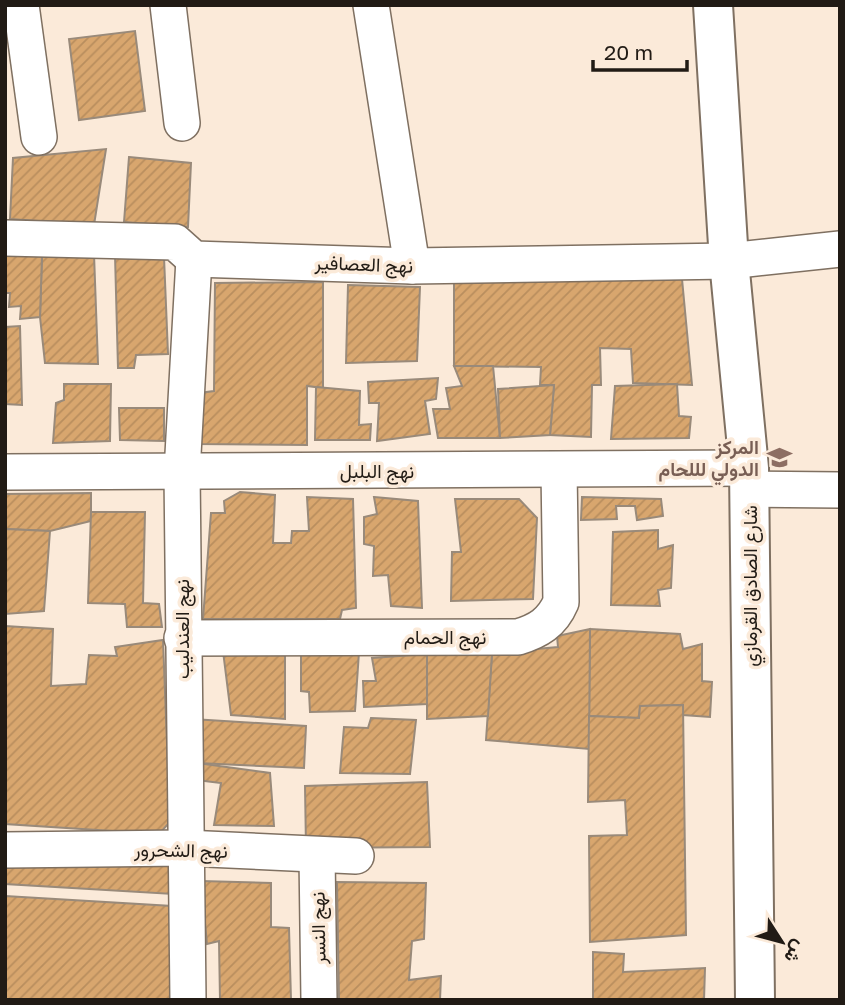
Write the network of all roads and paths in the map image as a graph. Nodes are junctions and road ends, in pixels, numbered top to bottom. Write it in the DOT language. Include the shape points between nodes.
graph roads {
  1 [pos="21,5"];
  2 [pos="168,5"];
  3 [pos="371,5"];
  4 [pos="713,5"];
  5 [pos="182,123"];
  6 [pos="39,137"];
  7 [pos="5,238"];
  8 [pos="840,249"];
  9 [pos="194,259"];
  10 [pos="729,261"];
  11 [pos="412,266"];
  12 [pos="559,470"];
  13 [pos="5,472"];
  14 [pos="182,472"];
  15 [pos="749,478"];
  16 [pos="840,490"];
  17 [pos="182,638"];
  18 [pos="185,848"];
  19 [pos="5,850"];
  20 [pos="317,855"];
  21 [pos="356,856"];
  22 [pos="188,1000"];
  23 [pos="319,1000"];
  24 [pos="755,1000"];
  1 -- 6 [label="street"];
  2 -- 5 [label="street"];
  3 -- 11 [label="street"];
  4 -- 10 [label="main road, شارع الصادق القرمازي"];
  7 -- 9 [label="street, نهج العصافير" via="175,242"];
  8 -- 10 [label="street, نهج العصافير"];
  9 -- 11 [label="street, نهج العصافير"];
  9 -- 14 [label="street, نهج العندليب"];
  10 -- 11 [label="street, نهج العصافير"];
  10 -- 15 [label="main road, شارع الصادق القرمازي"];
  12 -- 14 [label="street, نهج البلبل"];
  12 -- 15 [label="street, نهج البلبل"];
  12 -- 17 [label="street, نهج الحمام" via="561,602 556,614 535,632 518,637"];
  13 -- 14 [label="street, نهج البلبل"];
  14 -- 17 [label="street, نهج العندليب"];
  15 -- 16 [label="street, نهج البلبل"];
  15 -- 24 [label="main road, شارع الصادق القرمازي"];
  17 -- 18 [label="street, نهج العندليب"];
  18 -- 19 [label="street, نهج الشحرور"];
  18 -- 20 [label="street, نهج الشحرور"];
  18 -- 22 [label="street, نهج العندليب"];
  20 -- 21 [label="street, نهج الشحرور"];
  20 -- 23 [label="street, نهج النسر"];
}
